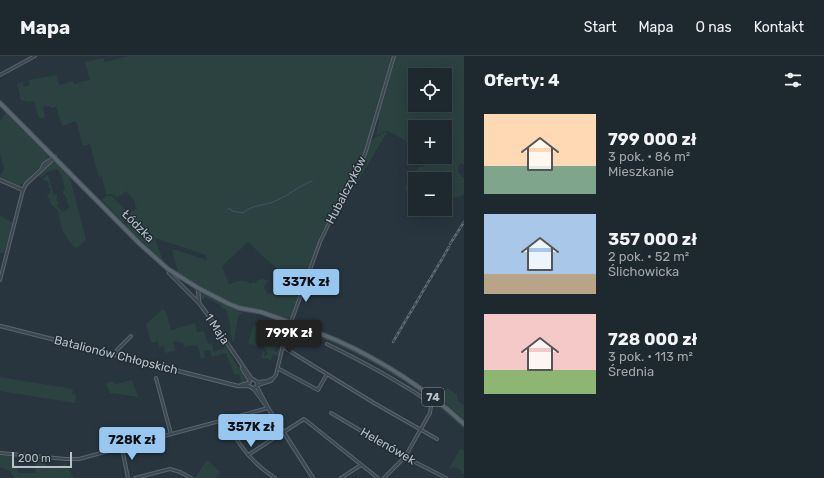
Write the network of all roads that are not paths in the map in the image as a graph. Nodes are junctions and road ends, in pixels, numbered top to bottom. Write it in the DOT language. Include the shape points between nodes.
graph roads {
  1 [pos="35,56"];
  2 [pos="394,56"];
  3 [pos="0,75"];
  4 [pos="0,103"];
  5 [pos="55,157"];
  6 [pos="0,180"];
  7 [pos="23,190"];
  8 [pos="168,269"];
  9 [pos="0,280"];
  10 [pos="198,288"];
  11 [pos="199,303"];
  12 [pos="291,323"];
  13 [pos="0,326"];
  14 [pos="130,336"];
  15 [pos="327,344"];
  16 [pos="283,347"];
  17 [pos="115,355"];
  18 [pos="279,369"];
  19 [pos="327,374"];
  20 [pos="156,378"];
  21 [pos="250,383"];
  22 [pos="256,386"];
  23 [pos="268,407"];
  24 [pos="331,413"];
  25 [pos="227,419"];
  26 [pos="464,424"];
  27 [pos="421,430"];
  28 [pos="283,431"];
  29 [pos="172,434"];
  30 [pos="437,439"];
  31 [pos="122,448"];
  32 [pos="0,453"];
  33 [pos="248,455"];
  34 [pos="405,457"];
  35 [pos="361,465"];
  36 [pos="128,478"];
  37 [pos="135,478"];
  38 [pos="191,478"];
  39 [pos="274,478"];
  40 [pos="313,478"];
  41 [pos="341,478"];
  42 [pos="378,478"];
  43 [pos="384,478"];
  44 [pos="446,478"];
  1 -- 3 [label="street"];
  2 -- 12 [label="street, Hubalczyków" via="366,151 354,180 320,242"];
  4 -- 5 [label="main road, Łódzka / 74"];
  5 -- 7 [label="street" via="24,185"];
  5 -- 8 [label="main road, Łódzka / 74"];
  6 -- 7 [label="street"];
  7 -- 9 [label="street"];
  8 -- 10 [label="main road, Łódzka / 74"];
  8 -- 11 [label="street, 1 Maja"];
  10 -- 11 [label="street, 1 Maja" via="196,292"];
  10 -- 12 [label="main road, Łódzka / 74" via="239,308 261,312"];
  11 -- 21 [label="street, 1 Maja" via="235,355"];
  12 -- 16 [label="street, Hubalczyków"];
  12 -- 26 [label="main road, Łódzka / 74" via="338,341 403,377 434,398"];
  13 -- 17 [label="street, Batalionów Chłopskich"];
  14 -- 17 [label="street"];
  15 -- 27 [label="street" via="400,383 430,405 431,412"];
  16 -- 18 [label="street, Hubalczyków"];
  16 -- 19 [label="street"];
  17 -- 21 [label="street, Batalionów Chłopskich" via="233,385"];
  18 -- 19 [label="street" via="318,390"];
  18 -- 22 [label="street, Hubalczyków" via="275,376"];
  19 -- 27 [label="street"];
  20 -- 29 [label="street"];
  21 -- 22 [label="street"];
  21 -- 22 [label="street"];
  22 -- 23 [label="street"];
  23 -- 25 [label="street"];
  23 -- 28 [label="street"];
  24 -- 34 [label="street, Helenówek"];
  25 -- 29 [label="street"];
  25 -- 33 [label="street" via="236,440"];
  27 -- 30 [label="street"];
  27 -- 34 [label="street"];
  28 -- 33 [label="street"];
  28 -- 35 [label="street" via="304,419"];
  28 -- 40 [label="street"];
  29 -- 31 [label="street"];
  31 -- 32 [label="street" via="74,460"];
  31 -- 36 [label="street"];
  33 -- 39 [label="street"];
  34 -- 43 [label="street"];
  34 -- 44 [label="street, Helenówek"];
  35 -- 41 [label="street"];
  35 -- 42 [label="street"];
  37 -- 38 [label="street" via="168,470"];
}
